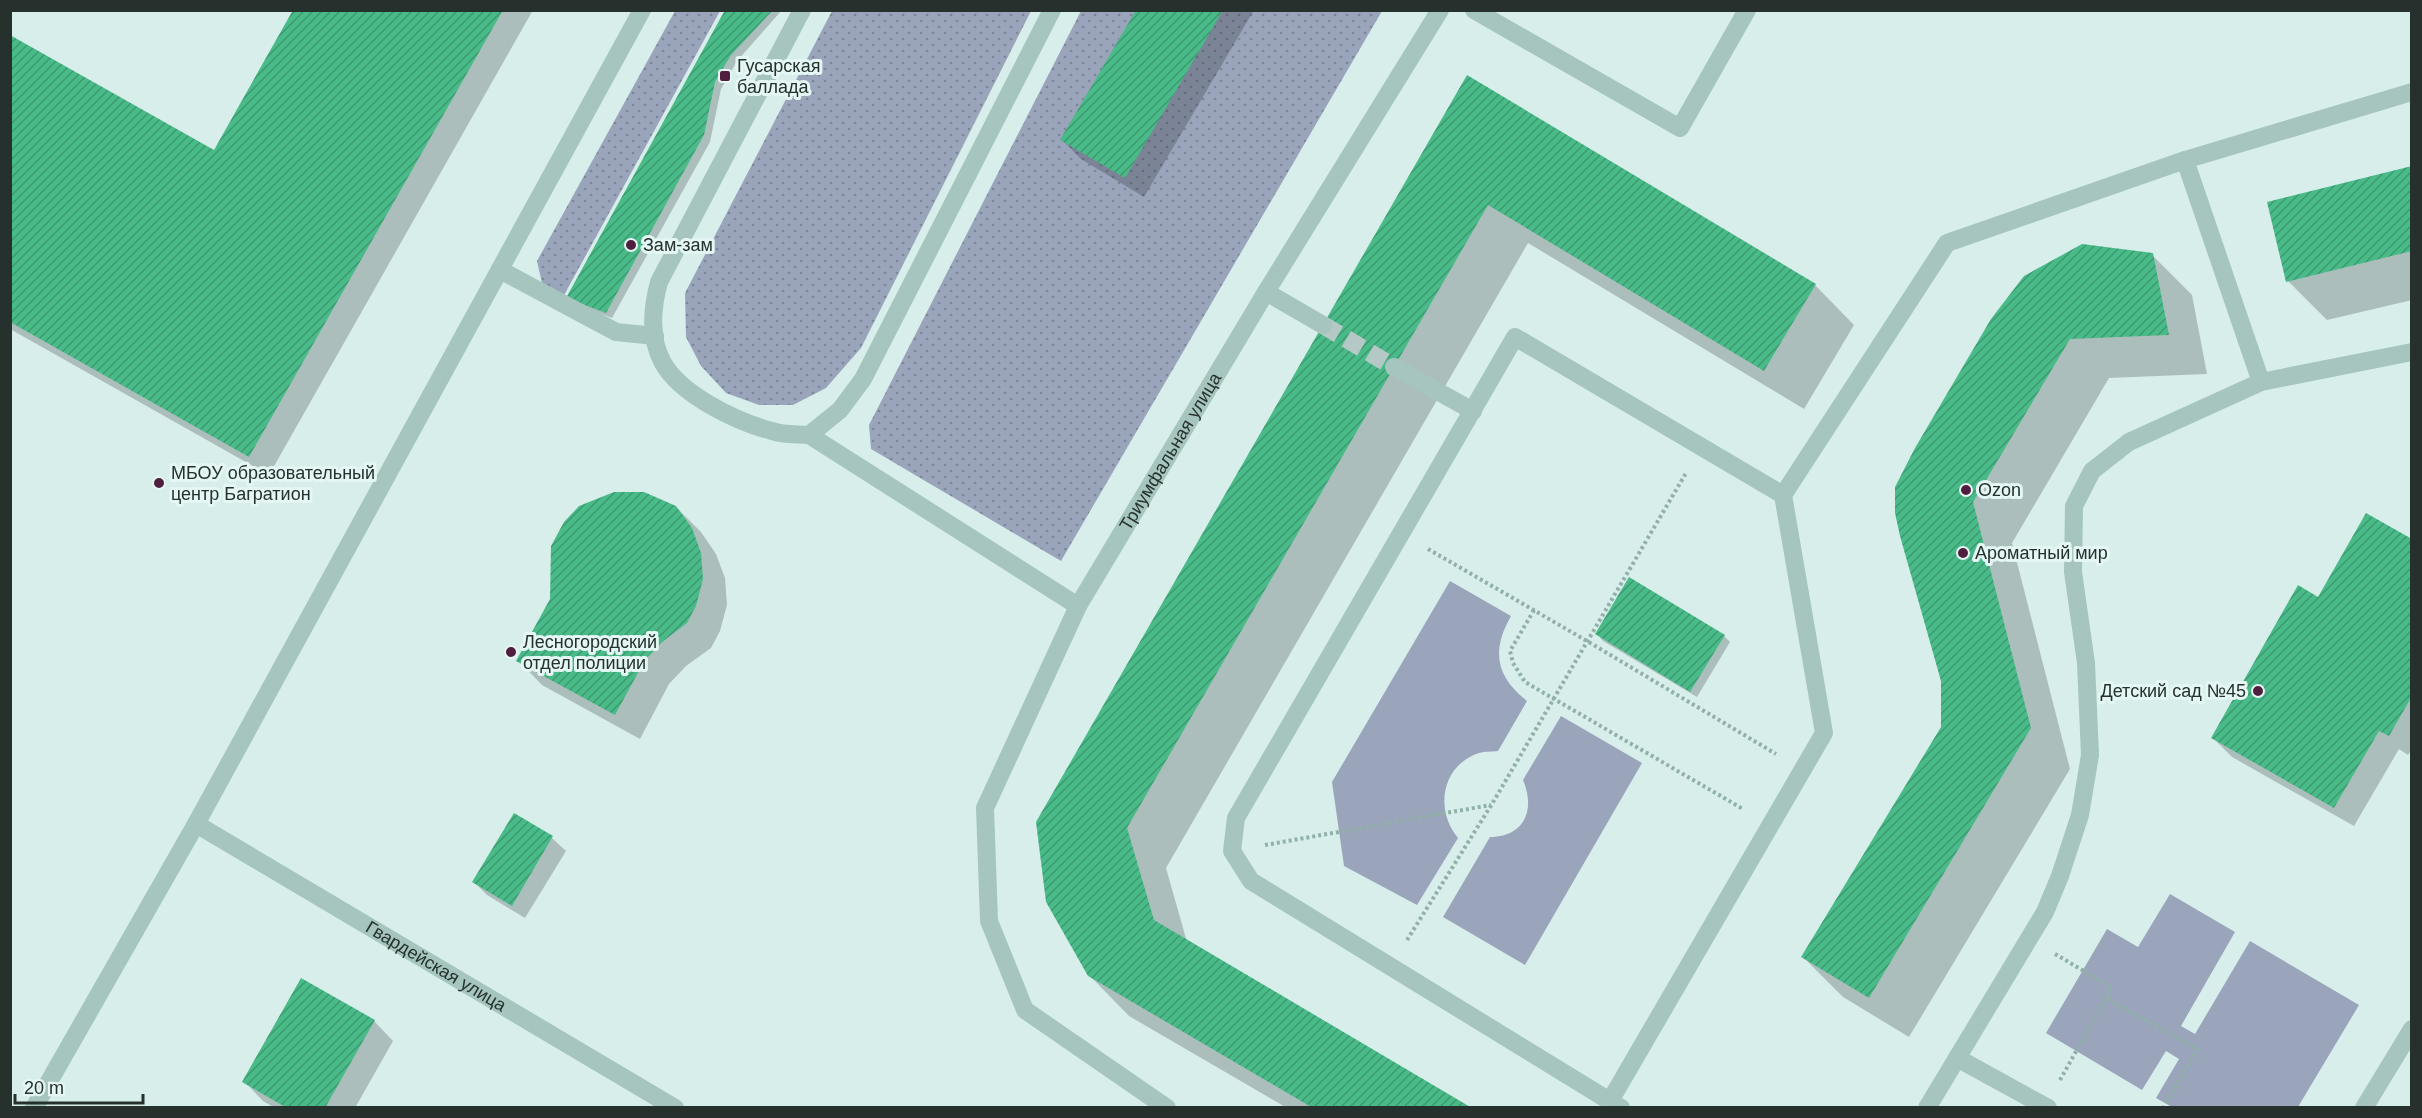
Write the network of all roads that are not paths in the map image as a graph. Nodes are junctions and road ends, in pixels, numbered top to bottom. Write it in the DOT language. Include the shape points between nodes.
graph roads {
  1 [pos="642,10"];
  2 [pos="802,10"];
  3 [pos="1052,10"];
  4 [pos="1440,10"];
  5 [pos="1474,10"];
  6 [pos="1747,10"];
  7 [pos="2412,92"];
  8 [pos="2184,160"];
  9 [pos="500,270"];
  10 [pos="1266,292"];
  11 [pos="1323,325"];
  12 [pos="655,336"];
  13 [pos="2412,352"];
  14 [pos="1395,367"];
  15 [pos="2261,382"];
  16 [pos="1473,411"];
  17 [pos="809,435"];
  18 [pos="1783,495"];
  19 [pos="1078,606"];
  20 [pos="196,824"];
  21 [pos="2412,1029"];
  22 [pos="1957,1058"];
  23 [pos="1616,1104"];
  24 [pos="34,1107"];
  25 [pos="675,1107"];
  26 [pos="1167,1107"];
  27 [pos="1927,1107"];
  28 [pos="2047,1107"];
  29 [pos="2364,1107"];
  1 -- 9 [label="street"];
  2 -- 12 [label="street" via="659,282 652,308"];
  3 -- 17 [label="street" via="862,380 840,410"];
  4 -- 10 [label="street, Триумфальная улица"];
  5 -- 6 [label="street" via="1680,128"];
  7 -- 8 [label="street"];
  8 -- 15 [label="street"];
  8 -- 18 [label="street" via="1947,243"];
  9 -- 12 [label="street" via="616,332"];
  9 -- 20 [label="street"];
  10 -- 11 [label="street"];
  10 -- 19 [label="street, Триумфальная улица"];
  12 -- 17 [label="street" via="663,363 678,383 708,403 740,421 774,432"];
  13 -- 15 [label="street"];
  14 -- 16 [label="street"];
  15 -- 22 [label="street" via="2129,442 2092,471 2074,506 2073,572 2086,663 2090,755 2080,815 2044,912"];
  16 -- 18 [label="street" via="1515,338"];
  16 -- 23 [label="street" via="1236,818 1232,851 1251,881"];
  17 -- 19 [label="street"];
  18 -- 23 [label="street" via="1824,733"];
  19 -- 26 [label="street, Триумфальная улица" via="985,808 989,921 1025,1010"];
  20 -- 24 [label="street"];
  20 -- 25 [label="street, Гвардейская улица"];
  21 -- 29 [label="street"];
  22 -- 27 [label="street"];
  22 -- 28 [label="street"];
}
